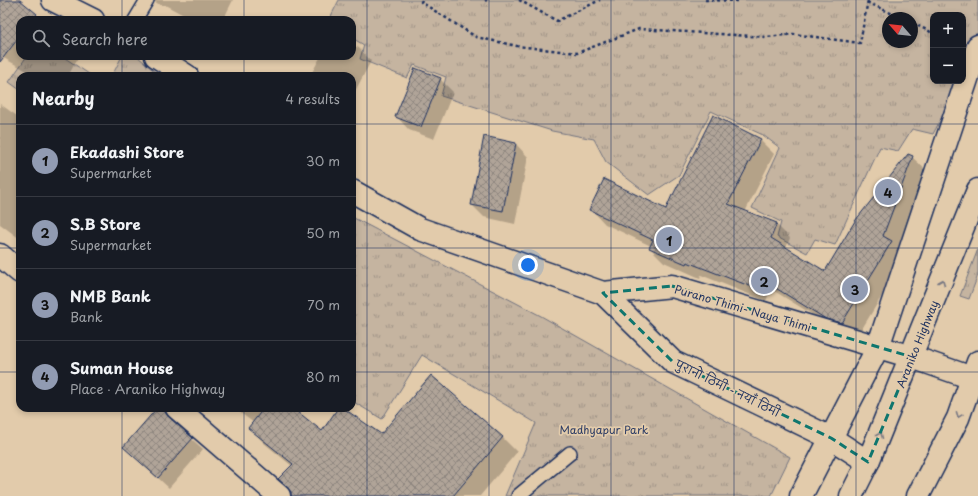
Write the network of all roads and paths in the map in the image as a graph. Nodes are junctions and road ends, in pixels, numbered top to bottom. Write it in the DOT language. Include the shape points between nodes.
graph roads {
  1 [pos="53,0"];
  2 [pos="147,0"];
  3 [pos="422,0"];
  4 [pos="519,0"];
  5 [pos="600,0"];
  6 [pos="705,0"];
  7 [pos="740,0"];
  8 [pos="867,1"];
  9 [pos="889,12"];
  10 [pos="84,16"];
  11 [pos="137,16"];
  12 [pos="918,26"];
  13 [pos="930,31"];
  14 [pos="978,46"];
  15 [pos="162,60"];
  16 [pos="182,72"];
  17 [pos="978,190"];
  18 [pos="356,193"];
  19 [pos="0,255"];
  20 [pos="16,269"];
  21 [pos="603,293"];
  22 [pos="878,347"];
  23 [pos="912,357"];
  24 [pos="975,370"];
  25 [pos="182,412"];
  26 [pos="831,438"];
  27 [pos="570,454"];
  28 [pos="868,462"];
  29 [pos="278,496"];
  30 [pos="518,496"];
  31 [pos="801,496"];
  32 [pos="851,496"];
  33 [pos="918,496"];
  1 -- 10 [label="main road"];
  2 -- 11 [label="lane"];
  3 -- 8 [label="path" via="421,2 476,37 517,46 577,53 639,29 767,37 793,34 860,43"];
  4 -- 5 [label="path" via="556,21"];
  6 -- 7 [label="path"];
  8 -- 9 [label="path"];
  12 -- 13 [label="path"];
  14 -- 22 [label="main road"];
  15 -- 16 [label="main road"];
  23 -- 17 [label="main road, Araniko Highway, one-way"];
  18 -- 21 [label="main road, Purano Thimi- Naya Thimi" via="420,229"];
  19 -- 20 [label="main road"];
  21 -- 22 [label="main road, Purano Thimi- Naya Thimi" via="672,286"];
  21 -- 26 [label="main road, पुरानो ठिमी - नयाँ ठिमी" via="673,362"];
  22 -- 23 [label="main road, Purano Thimi- Naya Thimi"];
  22 -- 26 [label="main road"];
  23 -- 24 [label="main road, Purano Thimi- Naya Thimi"];
  28 -- 23 [label="main road, Araniko Highway, one-way"];
  24 -- 33 [label="main road, one-way" via="958,418"];
  25 -- 29 [label="main road"];
  26 -- 28 [label="main road, पुरानो ठिमी - नयाँ ठिमी"];
  26 -- 31 [label="main road"];
  27 -- 30 [label="lane"];
  28 -- 32 [label="main road, Araniko Highway"];
}
